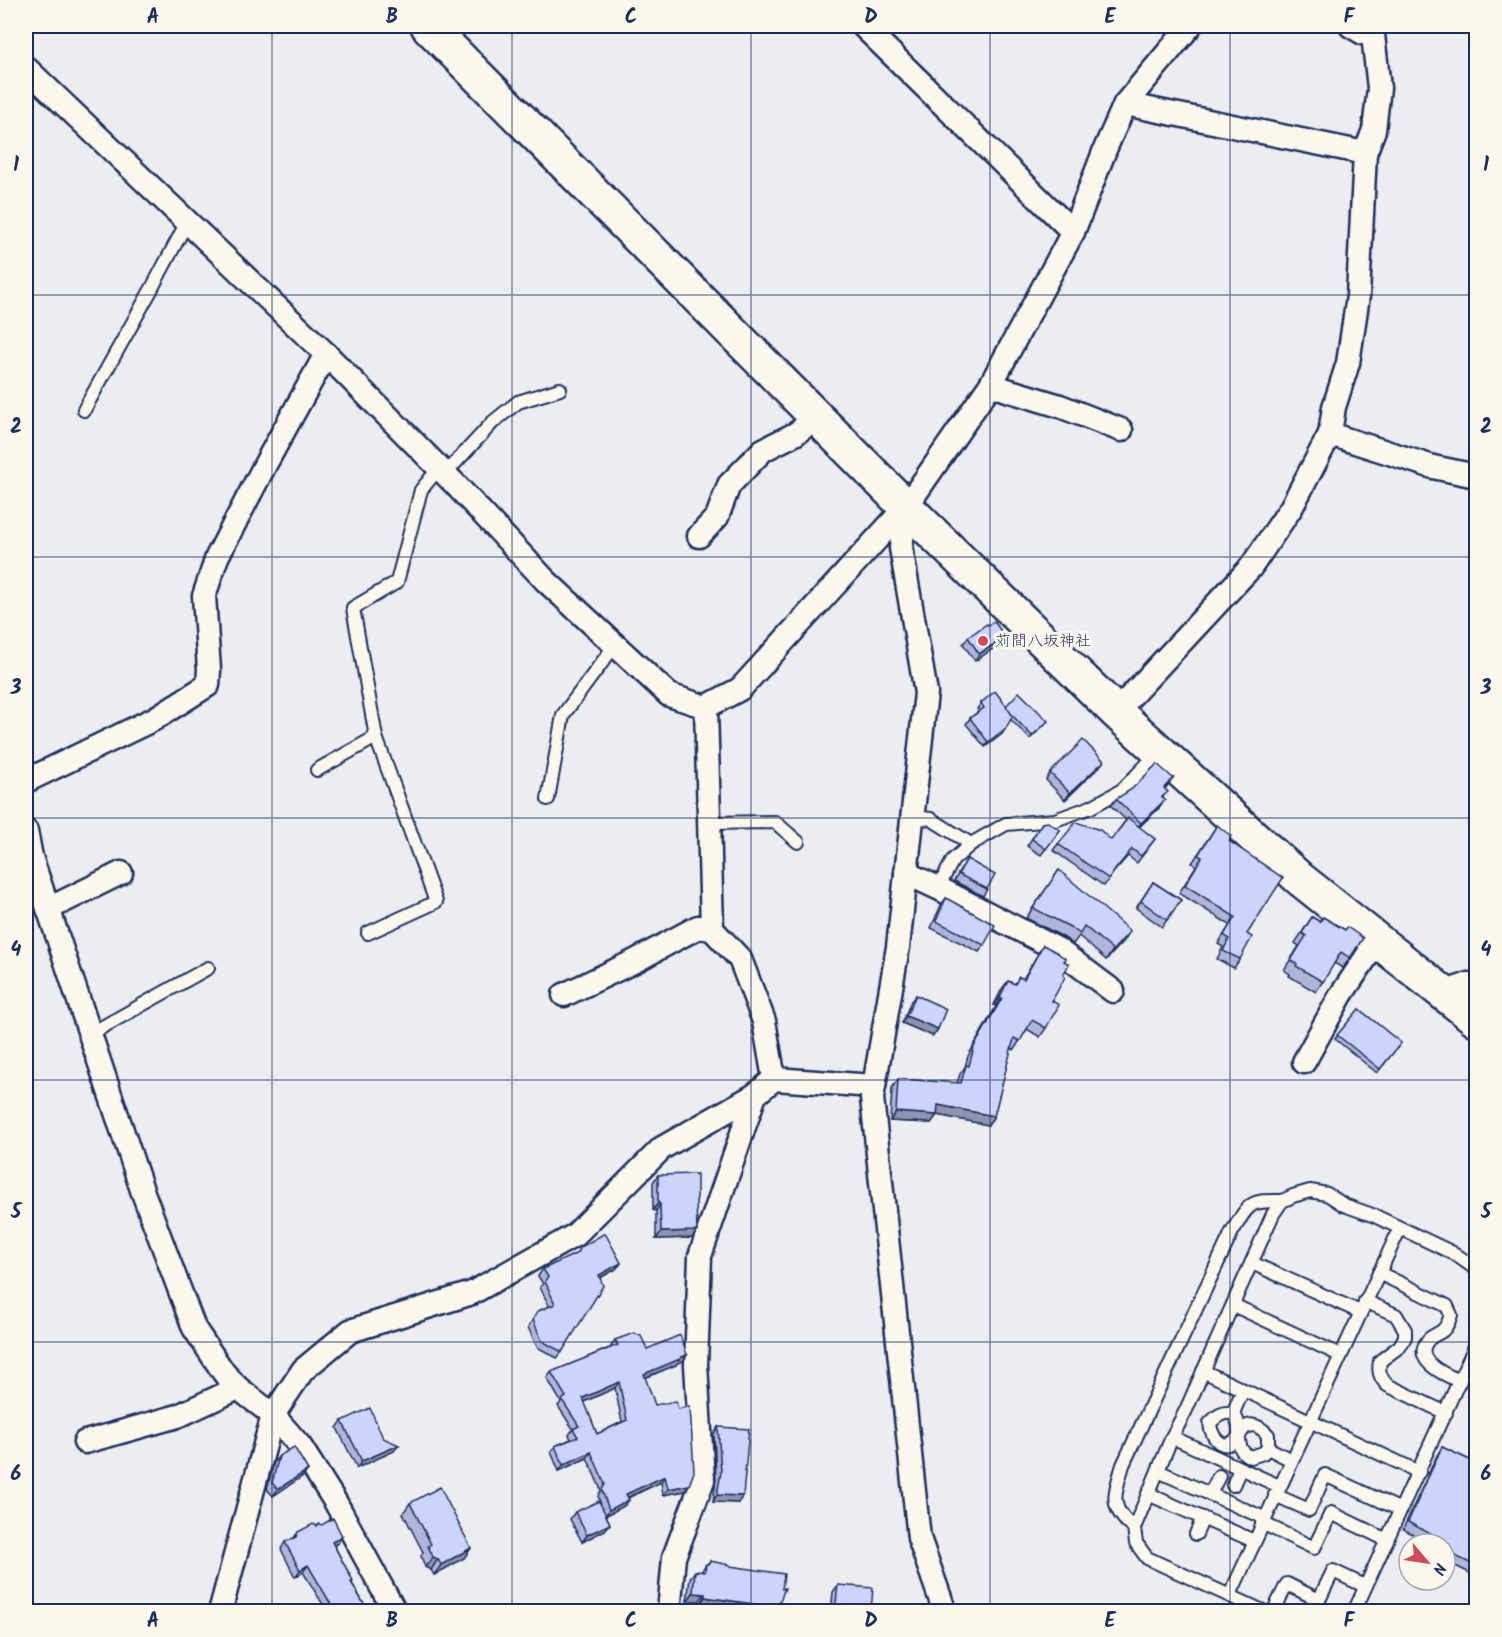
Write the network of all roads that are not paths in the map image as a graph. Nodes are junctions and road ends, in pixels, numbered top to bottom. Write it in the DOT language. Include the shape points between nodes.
graph roads {
  1 [pos="428,26"];
  2 [pos="863,26"];
  3 [pos="1190,26"];
  4 [pos="1351,26"];
  5 [pos="1372,28"];
  6 [pos="26,68"];
  7 [pos="1125,104"];
  8 [pos="1365,153"];
  9 [pos="187,222"];
  10 [pos="1073,232"];
  11 [pos="326,354"];
  12 [pos="991,384"];
  13 [pos="560,389"];
  14 [pos="84,410"];
  15 [pos="818,417"];
  16 [pos="1121,430"];
  17 [pos="1330,434"];
  18 [pos="442,471"];
  19 [pos="1476,476"];
  20 [pos="906,507"];
  21 [pos="699,536"];
  22 [pos="615,645"];
  23 [pos="706,707"];
  24 [pos="1116,712"];
  25 [pos="375,737"];
  26 [pos="1160,752"];
  27 [pos="318,770"];
  28 [pos="26,781"];
  29 [pos="548,799"];
  30 [pos="912,817"];
  31 [pos="709,823"];
  32 [pos="26,831"];
  33 [pos="798,842"];
  34 [pos="971,844"];
  35 [pos="121,873"];
  36 [pos="906,873"];
  37 [pos="938,888"];
  38 [pos="48,909"];
  39 [pos="712,929"];
  40 [pos="368,933"];
  41 [pos="1377,941"];
  42 [pos="208,968"];
  43 [pos="1476,985"];
  44 [pos="1113,991"];
  45 [pos="1443,993"];
  46 [pos="564,995"];
  47 [pos="1476,1019"];
  48 [pos="90,1034"];
  49 [pos="1304,1062"];
  50 [pos="774,1079"];
  51 [pos="874,1086"];
  52 [pos="755,1095"];
  53 [pos="1282,1201"];
  54 [pos="1400,1228"];
  55 [pos="1252,1263"];
  56 [pos="1476,1269"];
  57 [pos="1379,1273"];
  58 [pos="1233,1305"];
  59 [pos="1363,1306"];
  60 [pos="1476,1344"];
  61 [pos="1340,1355"];
  62 [pos="1203,1371"];
  63 [pos="1460,1381"];
  64 [pos="238,1388"];
  65 [pos="1243,1390"];
  66 [pos="1233,1413"];
  67 [pos="1446,1413"];
  68 [pos="273,1415"];
  69 [pos="1310,1421"];
  70 [pos="1239,1436"];
  71 [pos="1172,1437"];
  72 [pos="84,1442"];
  73 [pos="1268,1448"];
  74 [pos="1291,1460"];
  75 [pos="1240,1468"];
  76 [pos="1158,1471"];
  77 [pos="1419,1472"];
  78 [pos="1219,1476"];
  79 [pos="1233,1485"];
  80 [pos="1277,1491"];
  81 [pos="1148,1494"];
  82 [pos="1210,1494"];
  83 [pos="1401,1510"];
  84 [pos="1203,1518"];
  85 [pos="1263,1521"];
  86 [pos="1134,1528"];
  87 [pos="1196,1534"];
  88 [pos="1387,1540"];
  89 [pos="1254,1541"];
  90 [pos="1365,1586"];
  91 [pos="1230,1594"];
  92 [pos="220,1611"];
  93 [pos="395,1611"];
  94 [pos="669,1611"];
  95 [pos="945,1611"];
  96 [pos="1265,1611"];
  97 [pos="1274,1611"];
  98 [pos="1354,1611"];
  1 -- 15 [label="street"];
  2 -- 10 [label="street"];
  3 -- 7 [label="street"];
  4 -- 5 [label="street" via="1363,33"];
  5 -- 8 [label="street" via="1379,88 1374,130"];
  6 -- 9 [label="street"];
  7 -- 8 [label="street"];
  7 -- 10 [label="street"];
  8 -- 17 [label="street" via="1358,296"];
  9 -- 11 [label="street"];
  9 -- 14 [label="lane"];
  10 -- 12 [label="street"];
  11 -- 18 [label="street"];
  11 -- 28 [label="street" via="218,557 204,596 208,685 154,719"];
  12 -- 16 [label="street"];
  12 -- 20 [label="street"];
  13 -- 18 [label="lane" via="518,402"];
  15 -- 20 [label="street"];
  15 -- 21 [label="street" via="763,450 729,486 717,517"];
  17 -- 19 [label="street" via="1433,467"];
  17 -- 24 [label="street" via="1291,508 1251,567"];
  18 -- 22 [label="street" via="546,581"];
  18 -- 25 [label="lane" via="421,490 397,582 353,608"];
  20 -- 23 [label="street" via="740,689"];
  20 -- 24 [label="street"];
  20 -- 30 [label="street" via="902,548 926,693"];
  22 -- 23 [label="street" via="669,695"];
  22 -- 29 [label="lane" via="563,715"];
  23 -- 31 [label="street"];
  24 -- 26 [label="street"];
  25 -- 27 [label="lane"];
  25 -- 40 [label="lane" via="436,902"];
  26 -- 34 [label="lane" via="1122,790 1091,807 1055,820 1006,824"];
  26 -- 41 [label="street" via="1300,879"];
  30 -- 34 [label="lane" via="931,819"];
  30 -- 36 [label="street"];
  31 -- 33 [label="lane" via="775,822"];
  31 -- 39 [label="street"];
  32 -- 38 [label="street" via="30,857"];
  34 -- 37 [label="lane" via="953,860"];
  35 -- 38 [label="street"];
  36 -- 37 [label="street"];
  36 -- 51 [label="street" via="898,947"];
  37 -- 44 [label="street" via="1057,950"];
  38 -- 48 [label="street"];
  39 -- 46 [label="street" via="698,927"];
  39 -- 50 [label="street" via="741,959 764,1021"];
  41 -- 45 [label="street"];
  41 -- 49 [label="street"];
  42 -- 48 [label="lane"];
  43 -- 45 [label="street"];
  45 -- 47 [label="street"];
  48 -- 64 [label="street" via="142,1190 194,1328"];
  50 -- 51 [label="street"];
  50 -- 52 [label="street"];
  51 -- 95 [label="street" via="872,1098 919,1538"];
  52 -- 68 [label="street" via="662,1148 575,1235 472,1293 350,1331 303,1370"];
  52 -- 94 [label="street" via="700,1256 696,1365 703,1480 674,1557"];
  53 -- 54 [label="lane" via="1310,1191 1327,1194"];
  53 -- 55 [label="lane"];
  53 -- 86 [label="lane" via="1262,1200 1247,1207 1123,1465 1114,1495 1118,1512"];
  54 -- 56 [label="lane" via="1455,1254"];
  54 -- 57 [label="lane"];
  55 -- 58 [label="lane"];
  55 -- 59 [label="lane"];
  57 -- 59 [label="lane"];
  57 -- 63 [label="lane" via="1447,1306 1451,1314 1448,1324 1429,1339 1425,1358 1436,1370"];
  58 -- 61 [label="lane"];
  58 -- 62 [label="lane"];
  59 -- 61 [label="lane"];
  59 -- 67 [label="lane" via="1396,1316 1405,1330 1400,1346 1380,1361 1381,1379"];
  60 -- 63 [label="lane"];
  61 -- 69 [label="lane"];
  62 -- 65 [label="lane"];
  62 -- 71 [label="lane"];
  63 -- 67 [label="lane"];
  64 -- 68 [label="street"];
  64 -- 72 [label="street" via="178,1416"];
  65 -- 66 [label="lane"];
  65 -- 69 [label="lane"];
  66 -- 70 [label="lane" via="1238,1419"];
  66 -- 70 [label="lane" via="1217,1415 1210,1423 1210,1431 1221,1444 1234,1442"];
  67 -- 77 [label="lane"];
  68 -- 92 [label="street"];
  68 -- 93 [label="street" via="300,1446 336,1503"];
  69 -- 74 [label="lane"];
  69 -- 77 [label="lane"];
  70 -- 73 [label="lane" via="1240,1449 1251,1457"];
  70 -- 73 [label="lane" via="1242,1429 1251,1425 1260,1427 1268,1435"];
  71 -- 75 [label="lane"];
  71 -- 76 [label="lane"];
  73 -- 74 [label="lane"];
  74 -- 80 [label="lane"];
  75 -- 79 [label="lane"];
  75 -- 80 [label="lane"];
  76 -- 81 [label="lane"];
  76 -- 82 [label="lane"];
  77 -- 83 [label="lane"];
  78 -- 82 [label="lane"];
  80 -- 83 [label="lane" via="1309,1510 1325,1475"];
  80 -- 85 [label="lane"];
  81 -- 84 [label="lane"];
  81 -- 86 [label="lane"];
  82 -- 85 [label="lane"];
  83 -- 88 [label="lane"];
  84 -- 87 [label="lane"];
  84 -- 89 [label="lane"];
  85 -- 88 [label="lane" via="1314,1548 1331,1513"];
  85 -- 89 [label="lane"];
  86 -- 91 [label="lane" via="1137,1543 1147,1558"];
  88 -- 90 [label="lane"];
  89 -- 91 [label="lane"];
  90 -- 97 [label="lane" via="1333,1571 1319,1600 1287,1584"];
  90 -- 98 [label="lane"];
  91 -- 96 [label="lane"];
}
